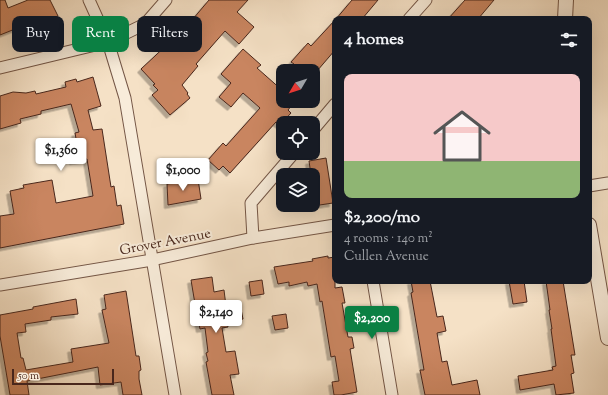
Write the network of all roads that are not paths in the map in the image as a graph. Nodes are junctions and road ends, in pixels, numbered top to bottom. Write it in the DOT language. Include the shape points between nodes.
graph roads {
  1 [pos="89,0"];
  2 [pos="166,0"];
  3 [pos="426,0"];
  4 [pos="566,0"];
  5 [pos="96,16"];
  6 [pos="412,16"];
  7 [pos="565,16"];
  8 [pos="129,32"];
  9 [pos="72,51"];
  10 [pos="111,52"];
  11 [pos="0,68"];
  12 [pos="332,108"];
  13 [pos="320,122"];
  14 [pos="288,160"];
  15 [pos="608,182"];
  16 [pos="592,185"];
  17 [pos="332,225"];
  18 [pos="253,238"];
  19 [pos="592,243"];
  20 [pos="152,260"];
  21 [pos="374,284"];
  22 [pos="0,285"];
  23 [pos="608,338"];
  24 [pos="175,395"];
  25 [pos="392,395"];
  1 -- 5 [label="street"];
  2 -- 8 [label="street" via="145,24"];
  3 -- 6 [label="street"];
  4 -- 7 [label="street"];
  9 -- 11 [label="street"];
  10 -- 20 [label="street" via="125,98"];
  12 -- 13 [label="street"];
  14 -- 18 [label="street" via="252,203"];
  15 -- 16 [label="street"];
  17 -- 18 [label="street, Grover Avenue"];
  18 -- 20 [label="street, Grover Avenue"];
  19 -- 23 [label="street"];
  20 -- 22 [label="street, Grover Avenue"];
  20 -- 24 [label="street"];
  21 -- 25 [label="street"];
}
